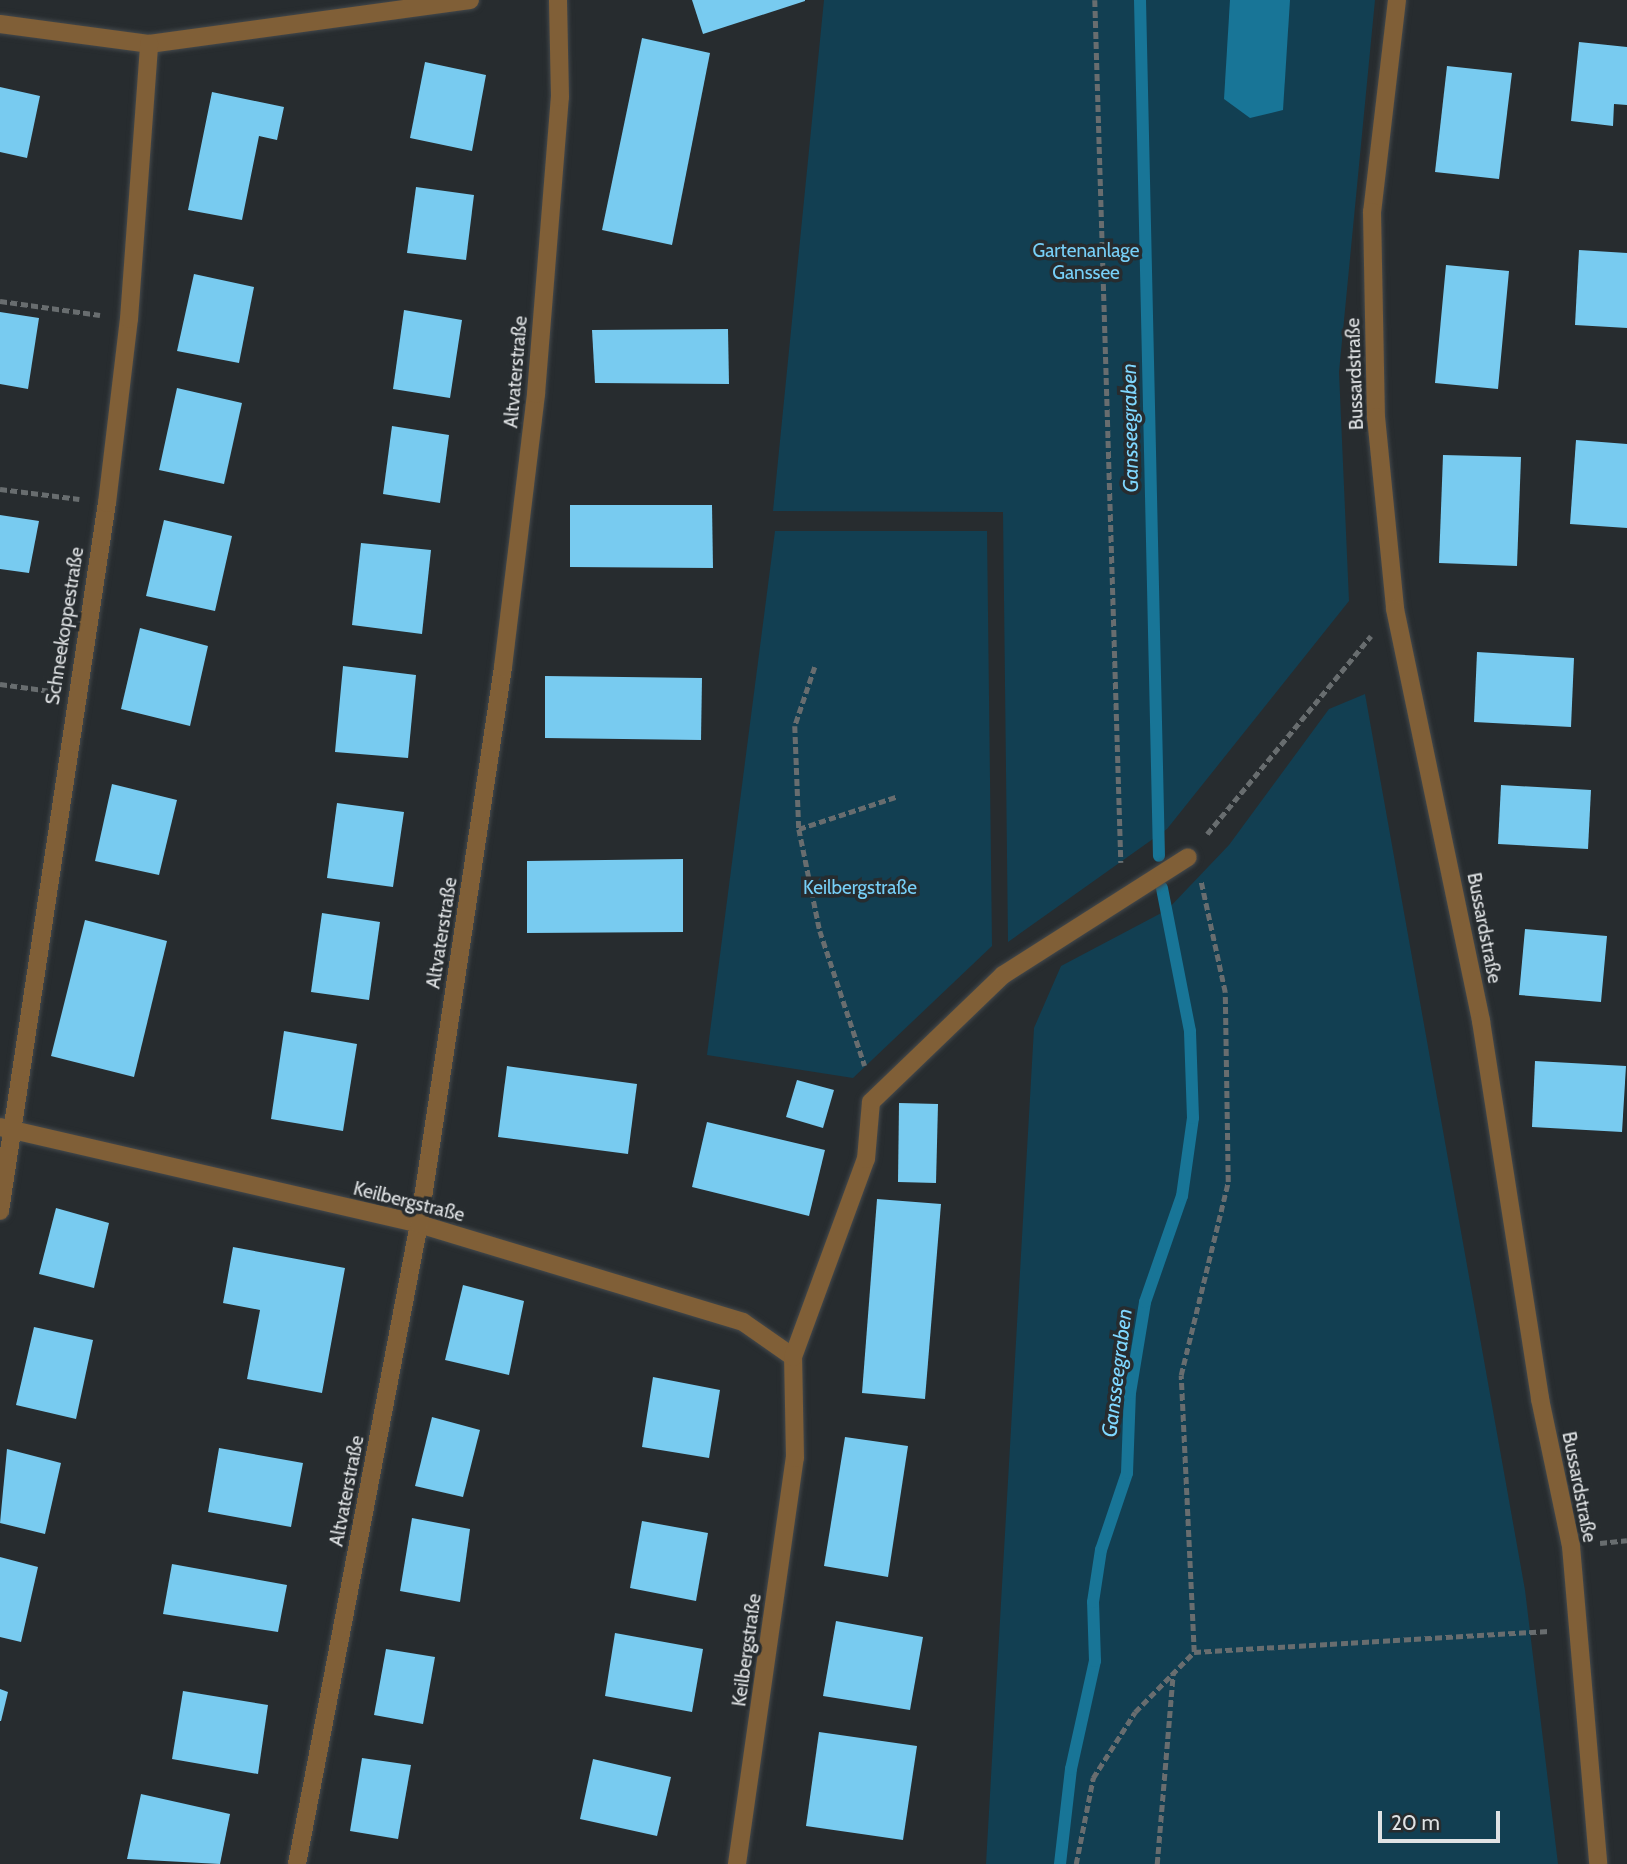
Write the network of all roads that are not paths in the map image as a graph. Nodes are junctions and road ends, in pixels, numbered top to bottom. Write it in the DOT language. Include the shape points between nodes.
graph roads {
  1 [pos="470,0"];
  2 [pos="558,0"];
  3 [pos="1397,0"];
  4 [pos="0,24"];
  5 [pos="149,44"];
  6 [pos="1188,857"];
  7 [pos="7,1129"];
  8 [pos="0,1211"];
  9 [pos="419,1224"];
  10 [pos="793,1357"];
  11 [pos="298,1864"];
  12 [pos="737,1864"];
  13 [pos="1598,1864"];
  1 -- 5 [label="street"];
  2 -- 9 [label="street, Altvaterstraße" via="560,97 536,394 503,667"];
  3 -- 13 [label="street, Bussardstraße" via="1372,212 1376,417 1395,609 1481,1021 1540,1399 1571,1546"];
  4 -- 5 [label="street"];
  5 -- 7 [label="street, Schneekoppestraße" via="129,319 107,503"];
  6 -- 10 [label="street, Keilbergstraße" via="1003,975 871,1101 866,1159"];
  7 -- 8 [label="street, Schneekoppestraße"];
  7 -- 9 [label="street, Keilbergstraße"];
  9 -- 10 [label="street, Keilbergstraße" via="743,1322"];
  9 -- 11 [label="street, Altvaterstraße"];
  10 -- 12 [label="street, Keilbergstraße" via="795,1458"];
}
